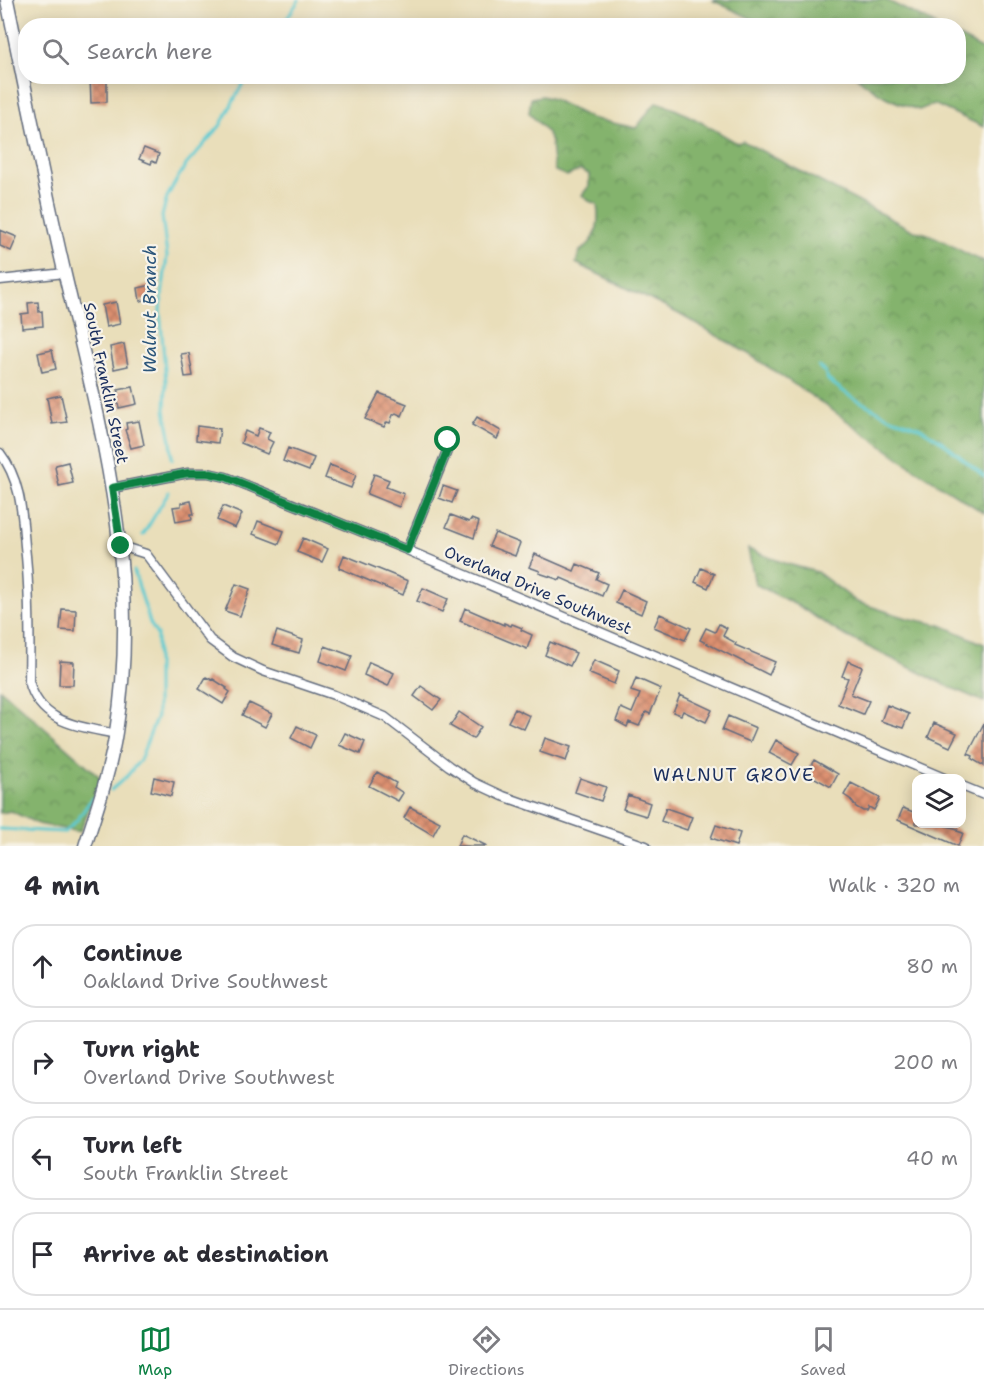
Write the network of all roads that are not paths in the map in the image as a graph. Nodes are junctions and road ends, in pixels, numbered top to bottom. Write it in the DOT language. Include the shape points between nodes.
graph roads {
  1 [pos="7,0"];
  2 [pos="18,52"];
  3 [pos="25,84"];
  4 [pos="65,273"];
  5 [pos="0,280"];
  6 [pos="448,440"];
  7 [pos="0,453"];
  8 [pos="112,488"];
  9 [pos="121,546"];
  10 [pos="407,550"];
  11 [pos="116,734"];
  12 [pos="935,774"];
  13 [pos="966,788"];
  14 [pos="984,795"];
  15 [pos="85,846"];
  16 [pos="646,846"];
  1 -- 2 [label="main road, South Franklin Street"];
  3 -- 4 [label="main road, South Franklin Street"];
  4 -- 5 [label="street"];
  4 -- 8 [label="main road, South Franklin Street"];
  6 -- 10 [label="street"];
  7 -- 11 [label="street" via="16,484 21,505 30,593 32,694 46,711 65,723"];
  8 -- 9 [label="main road, South Franklin Street"];
  8 -- 10 [label="street, Overland Drive Southwest" via="188,473 208,473"];
  9 -- 11 [label="main road, South Franklin Street" via="126,615"];
  9 -- 16 [label="street" via="146,554 210,640 233,657 385,717 449,766 503,796"];
  10 -- 12 [label="street, Overland Drive Southwest"];
  11 -- 15 [label="main road, South Franklin Street"];
  13 -- 14 [label="street"];
}
